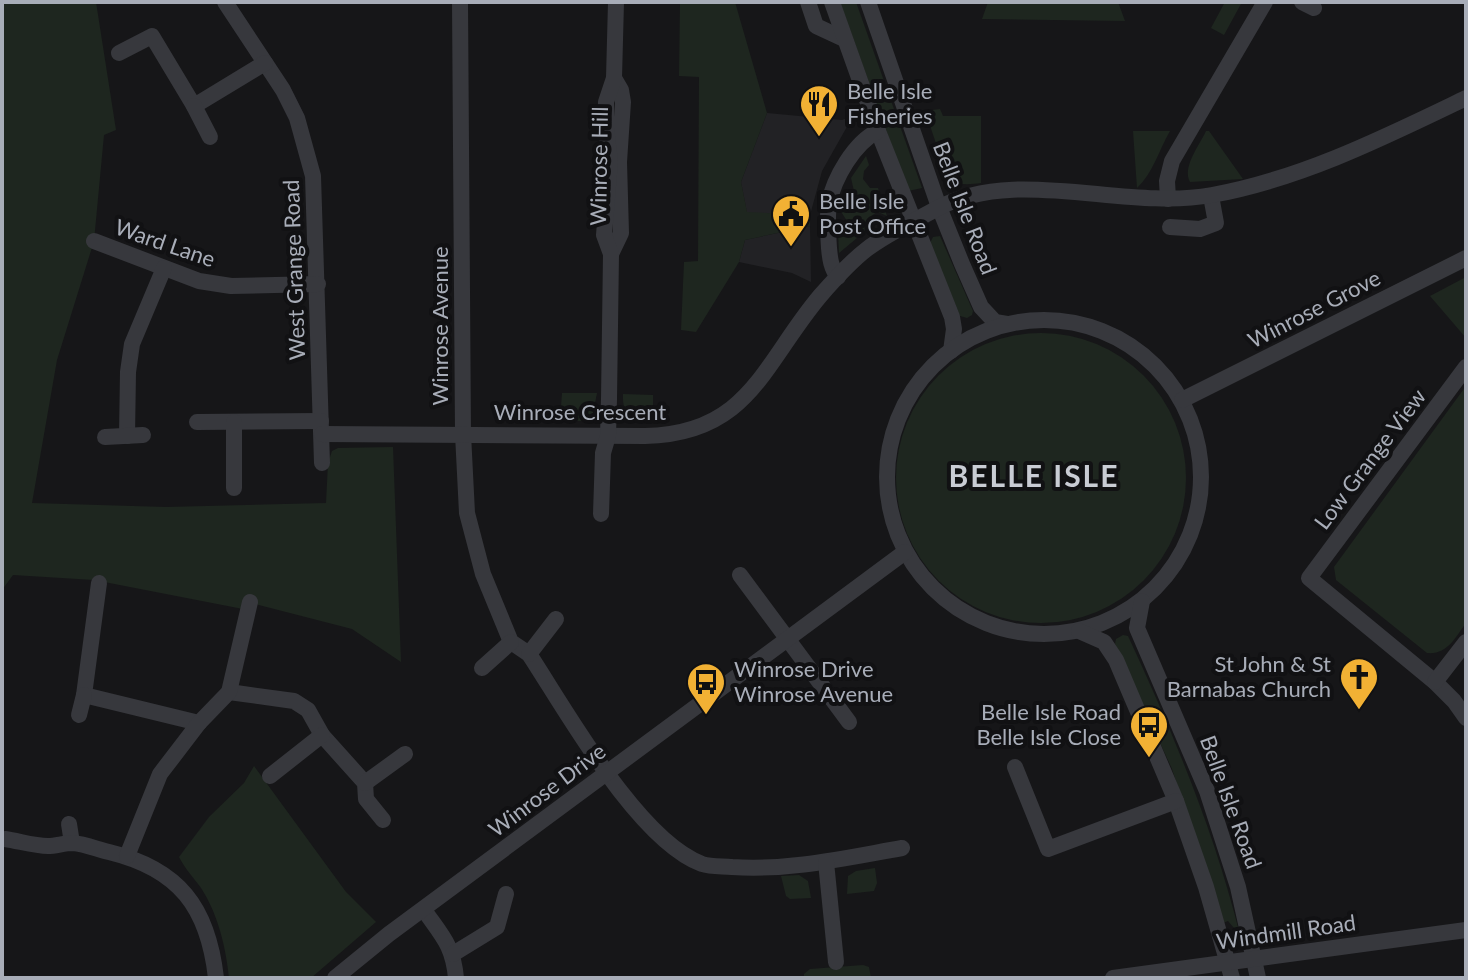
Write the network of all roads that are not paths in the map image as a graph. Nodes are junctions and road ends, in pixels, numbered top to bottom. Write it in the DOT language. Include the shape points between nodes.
graph roads {
  1 [pos="225,2"];
  2 [pos="460,2"];
  3 [pos="616,2"];
  4 [pos="808,2"];
  5 [pos="832,2"];
  6 [pos="868,2"];
  7 [pos="1265,2"];
  8 [pos="844,39"];
  9 [pos="119,53"];
  10 [pos="265,63"];
  11 [pos="1466,98"];
  12 [pos="194,106"];
  13 [pos="878,131"];
  14 [pos="210,137"];
  15 [pos="1211,196"];
  16 [pos="1168,199"];
  17 [pos="939,207"];
  18 [pos="913,223"];
  19 [pos="1170,227"];
  20 [pos="94,241"];
  21 [pos="1466,258"];
  22 [pos="164,268"];
  23 [pos="838,277"];
  24 [pos="318,284"];
  25 [pos="1007,324"];
  26 [pos="951,351"];
  27 [pos="1466,367"];
  28 [pos="1182,400"];
  29 [pos="197,422"];
  30 [pos="234,422"];
  31 [pos="321,428"];
  32 [pos="463,434"];
  33 [pos="608,436"];
  34 [pos="105,437"];
  35 [pos="322,463"];
  36 [pos="234,488"];
  37 [pos="601,514"];
  38 [pos="905,552"];
  39 [pos="740,575"];
  40 [pos="99,583"];
  41 [pos="1142,601"];
  42 [pos="250,602"];
  43 [pos="556,619"];
  44 [pos="1079,631"];
  45 [pos="787,639"];
  46 [pos="511,642"];
  47 [pos="1466,642"];
  48 [pos="529,654"];
  49 [pos="482,668"];
  50 [pos="1435,682"];
  51 [pos="229,692"];
  52 [pos="84,695"];
  53 [pos="79,715"];
  54 [pos="1466,718"];
  55 [pos="849,722"];
  56 [pos="199,723"];
  57 [pos="322,735"];
  58 [pos="405,754"];
  59 [pos="1015,767"];
  60 [pos="606,772"];
  61 [pos="270,776"];
  62 [pos="365,783"];
  63 [pos="1176,801"];
  64 [pos="383,820"];
  65 [pos="69,824"];
  66 [pos="5,839"];
  67 [pos="72,843"];
  68 [pos="902,848"];
  69 [pos="127,856"];
  70 [pos="826,862"];
  71 [pos="506,894"];
  72 [pos="424,910"];
  73 [pos="1466,930"];
  74 [pos="453,954"];
  75 [pos="1255,958"];
  76 [pos="836,962"];
  77 [pos="1230,970"];
  78 [pos="216,978"];
  79 [pos="335,978"];
  80 [pos="456,978"];
  81 [pos="1113,978"];
  82 [pos="1258,978"];
  1 -- 10 [label="street, West Grange Road"];
  2 -- 32 [label="street, Winrose Avenue"];
  3 -- 33 [label="street, Winrose Hill" via="614,78 606,102 615,162 605,196 604,235 611,254"];
  4 -- 8 [label="street" via="816,26"];
  5 -- 8 [label="street"];
  6 -- 17 [label="street, Belle Isle Road"];
  7 -- 16 [label="street" via="1172,161"];
  8 -- 13 [label="street"];
  9 -- 12 [label="street" via="152,36"];
  10 -- 12 [label="street"];
  10 -- 24 [label="street, West Grange Road" via="297,118 313,176"];
  11 -- 15 [label="street, Winrose Crescent" via="1290,176"];
  12 -- 14 [label="street"];
  13 -- 18 [label="street"];
  13 -- 23 [label="street" via="853,155 829,203 831,262"];
  15 -- 16 [label="street, Winrose Crescent"];
  15 -- 19 [label="street" via="1216,223 1200,229"];
  16 -- 17 [label="street, Winrose Crescent" via="1026,189 991,192"];
  17 -- 18 [label="street, Winrose Crescent"];
  17 -- 25 [label="street, Belle Isle Road" via="981,307 995,322"];
  18 -- 23 [label="street, Winrose Crescent" via="867,249"];
  18 -- 26 [label="street" via="952,317"];
  20 -- 22 [label="street, Ward Lane"];
  21 -- 28 [label="street, Winrose Grove"];
  22 -- 24 [label="street, Ward Lane" via="231,286"];
  22 -- 34 [label="street" via="132,344 128,372 135,436"];
  23 -- 33 [label="street, Winrose Crescent" via="740,403 680,434"];
  24 -- 31 [label="street, West Grange Road"];
  25 -- 26 [label="street"];
  25 -- 28 [label="street" via="1046,320 1115,337 1141,353"];
  26 -- 38 [label="street" via="920,380 899,416 889,452 887,490"];
  27 -- 50 [label="street, Low Grange View" via="1309,578"];
  28 -- 41 [label="street" via="1200,455 1196,521 1175,565"];
  29 -- 30 [label="street, Winrose Crescent"];
  30 -- 31 [label="street, Winrose Crescent"];
  30 -- 36 [label="street"];
  31 -- 32 [label="street, Winrose Crescent"];
  31 -- 35 [label="street, West Grange Road"];
  32 -- 33 [label="street, Winrose Crescent"];
  32 -- 46 [label="street, Winrose Avenue" via="467,513 483,574"];
  33 -- 37 [label="street, Winrose Hill"];
  38 -- 44 [label="street" via="924,579 971,617 1038,635"];
  38 -- 45 [label="street, Winrose Drive"];
  39 -- 45 [label="street"];
  40 -- 52 [label="street"];
  41 -- 44 [label="street"];
  41 -- 75 [label="street, Belle Isle Road" via="1137,628 1207,791"];
  42 -- 51 [label="street"];
  43 -- 48 [label="street"];
  44 -- 63 [label="street" via="1104,642 1116,660"];
  45 -- 55 [label="street"];
  45 -- 60 [label="street, Winrose Drive"];
  46 -- 48 [label="street"];
  46 -- 49 [label="street"];
  47 -- 50 [label="street"];
  48 -- 60 [label="street"];
  50 -- 54 [label="street"];
  51 -- 56 [label="street"];
  51 -- 57 [label="street" via="294,701 308,710"];
  52 -- 53 [label="street"];
  52 -- 56 [label="street"];
  56 -- 69 [label="street" via="160,774"];
  57 -- 61 [label="street"];
  57 -- 62 [label="street"];
  58 -- 62 [label="street"];
  59 -- 63 [label="street" via="1048,849"];
  60 -- 70 [label="street" via="647,823 676,850 704,865 763,869"];
  60 -- 72 [label="street, Winrose Drive"];
  62 -- 64 [label="street" via="366,799"];
  63 -- 77 [label="street"];
  65 -- 67 [label="street"];
  66 -- 67 [label="street" via="47,846"];
  67 -- 69 [label="street"];
  68 -- 70 [label="street"];
  69 -- 78 [label="street" via="175,881 190,900 205,927"];
  70 -- 76 [label="street"];
  71 -- 74 [label="street" via="497,927"];
  72 -- 74 [label="street"];
  72 -- 79 [label="street, Winrose Drive"];
  73 -- 75 [label="street, Windmill Road"];
  74 -- 80 [label="street"];
  75 -- 77 [label="street, Windmill Road"];
  75 -- 82 [label="street, Belle Isle Road"];
  77 -- 81 [label="street, Windmill Road"];
}
